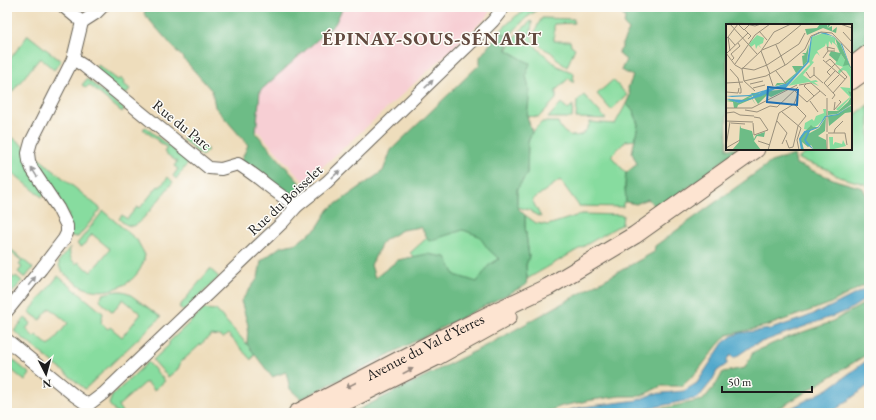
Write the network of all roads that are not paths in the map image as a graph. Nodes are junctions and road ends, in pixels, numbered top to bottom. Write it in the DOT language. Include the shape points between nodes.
graph roads {
  1 [pos="64,7"];
  2 [pos="102,7"];
  3 [pos="504,7"];
  4 [pos="82,22"];
  5 [pos="869,53"];
  6 [pos="71,62"];
  7 [pos="852,66"];
  8 [pos="869,68"];
  9 [pos="852,80"];
  10 [pos="751,152"];
  11 [pos="301,203"];
  12 [pos="548,287"];
  13 [pos="7,311"];
  14 [pos="7,340"];
  15 [pos="88,409"];
  16 [pos="300,411"];
  17 [pos="323,413"];
  1 -- 4 [label="street"];
  2 -- 4 [label="street"];
  11 -- 3 [label="street, Rue du Boisselet, one-way" via="328,182 478,36"];
  4 -- 6 [label="street"];
  5 -- 7 [label="main road"];
  6 -- 11 [label="street, Rue du Parc" via="84,66 209,168 221,169 238,164 281,196"];
  13 -- 6 [label="street, one-way" via="67,233 67,226 58,208 32,169 28,153"];
  8 -- 9 [label="main road"];
  10 -- 12 [label="main road, Avenue du Val d'Yerres" via="635,235"];
  11 -- 15 [label="street, Rue du Boisselet"];
  12 -- 16 [label="main road, Avenue du Val d'Yerres, one-way"];
  17 -- 12 [label="main road, Avenue du Val d'Yerres, one-way" via="436,357 506,318"];
  14 -- 15 [label="street"];
}
